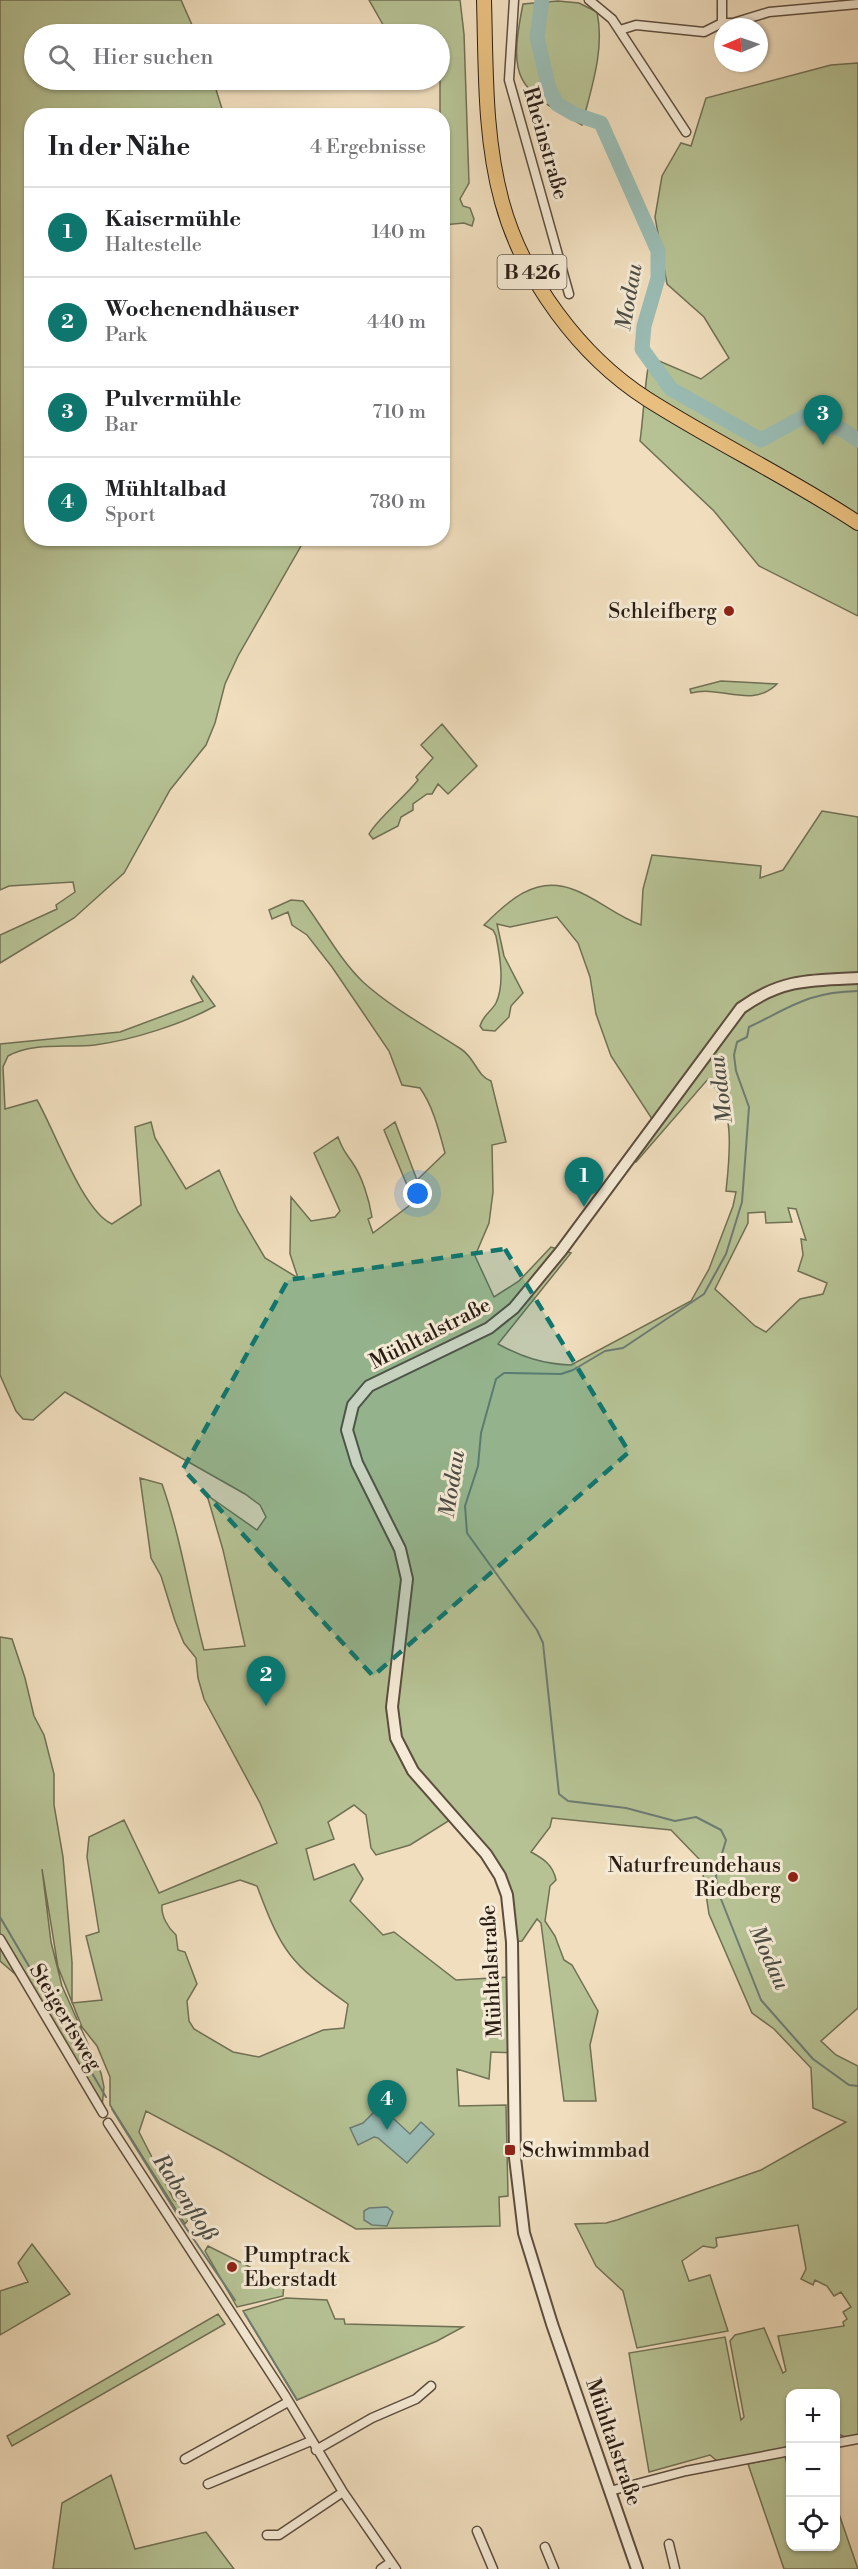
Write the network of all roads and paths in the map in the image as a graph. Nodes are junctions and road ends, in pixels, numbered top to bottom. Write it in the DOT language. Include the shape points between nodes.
graph roads {
  1 [pos="484,0"];
  2 [pos="514,0"];
  3 [pos="589,0"];
  4 [pos="722,0"];
  5 [pos="858,4"];
  6 [pos="722,18"];
  7 [pos="749,18"];
  8 [pos="714,27"];
  9 [pos="620,30"];
  10 [pos="686,132"];
  11 [pos="569,294"];
  12 [pos="858,523"];
  13 [pos="858,978"];
  14 [pos="0,1939"];
  15 [pos="103,2113"];
  16 [pos="108,2122"];
  17 [pos="431,2386"];
  18 [pos="288,2402"];
  19 [pos="858,2439"];
  20 [pos="311,2441"];
  21 [pos="840,2442"];
  22 [pos="316,2450"];
  23 [pos="786,2452"];
  24 [pos="185,2459"];
  25 [pos="208,2484"];
  26 [pos="610,2491"];
  27 [pos="342,2492"];
  28 [pos="477,2531"];
  29 [pos="267,2535"];
  30 [pos="669,2544"];
  31 [pos="545,2547"];
  32 [pos="394,2565"];
  33 [pos="381,2569"];
  34 [pos="494,2569"];
  35 [pos="554,2569"];
  36 [pos="637,2569"];
  37 [pos="675,2569"];
  1 -- 12 [label="main road, B 426" via="485,92 500,195 512,231 552,304 598,359 646,398"];
  2 -- 11 [label="street, Rheinstraße" via="509,80"];
  3 -- 9 [label="street" via="606,11"];
  4 -- 6 [label="street"];
  5 -- 7 [label="street" via="769,12"];
  8 -- 9 [label="street" via="704,32 636,25"];
  9 -- 10 [label="street"];
  13 -- 26 [label="street, Mühltalstraße" via="792,982 760,994 741,1008 561,1251 514,1308 489,1328 376,1381 362,1393 350,1412 347,1430 400,1549 407,1579 392,1707 396,1738 413,1771 486,1854 500,1876 509,1903 518,2189 528,2251"];
  14 -- 15 [label="street, Steigertsweg"];
  16 -- 18 [label="street"];
  17 -- 22 [label="street" via="416,2399 372,2418"];
  18 -- 20 [label="street"];
  18 -- 24 [label="street"];
  19 -- 21 [label="street"];
  20 -- 22 [label="street"];
  20 -- 25 [label="street"];
  22 -- 27 [label="street"];
  23 -- 26 [label="street"];
  26 -- 36 [label="street, Mühltalstraße"];
  27 -- 29 [label="street" via="279,2535"];
  27 -- 32 [label="street"];
  28 -- 34 [label="street"];
  30 -- 37 [label="street"];
  31 -- 35 [label="street"];
  32 -- 33 [label="street"];
}
